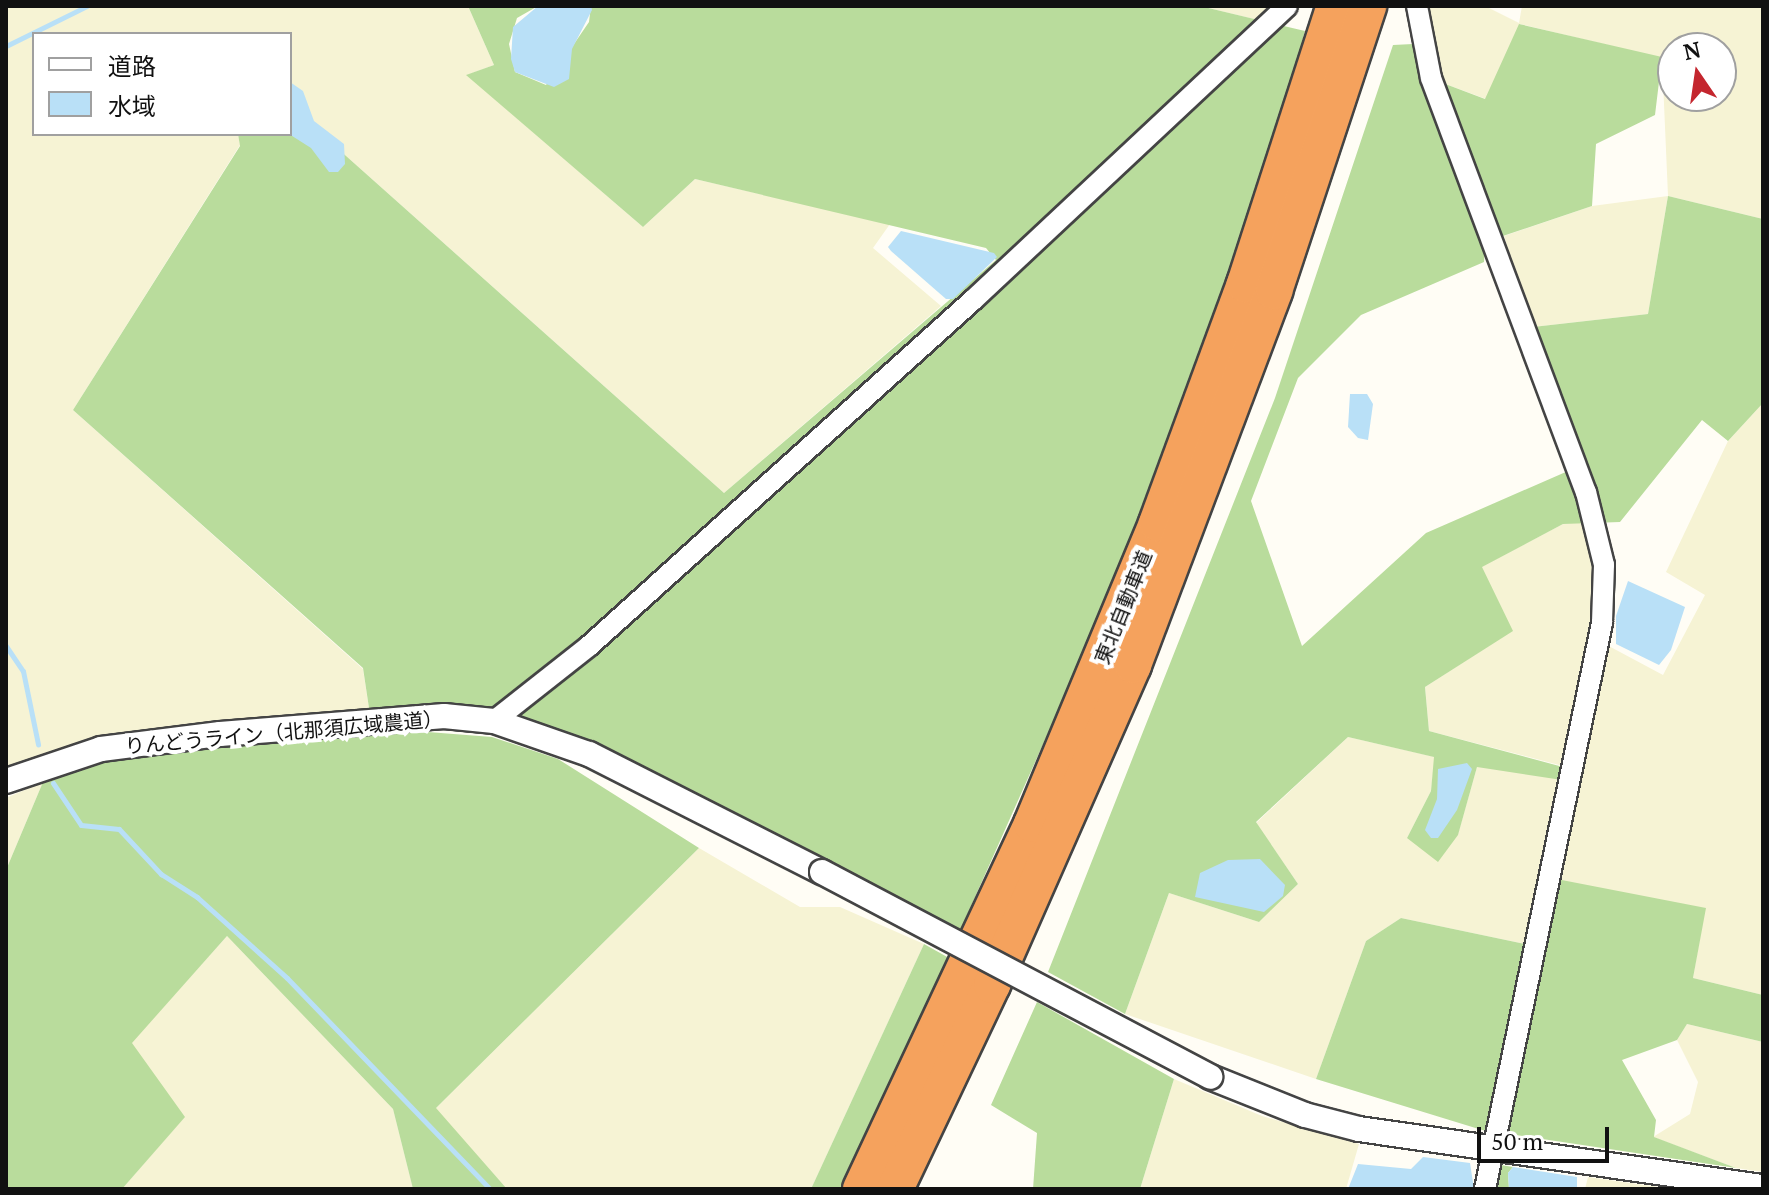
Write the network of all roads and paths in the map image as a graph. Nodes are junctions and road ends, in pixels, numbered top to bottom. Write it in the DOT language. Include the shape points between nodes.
graph roads {
  1 [pos="1287,6"];
  2 [pos="1335,6"];
  3 [pos="1368,6"];
  4 [pos="1417,6"];
  5 [pos="494,721"];
  6 [pos="6,781"];
  7 [pos="1494,1148"];
  8 [pos="1763,1187"];
  9 [pos="861,1189"];
  10 [pos="895,1189"];
  11 [pos="1485,1189"];
  1 -- 5 [label="street" via="973,300 589,646"];
  2 -- 9 [label="highway, 東北自動車道" via="1245,284 1128,594 1032,824"];
  3 -- 10 [label="highway, 東北自動車道" via="1274,291 1133,665"];
  4 -- 7 [label="street" via="1431,78 1586,492 1604,565 1602,623"];
  5 -- 6 [label="street, りんどうライン（北那須広域農道）" via="444,716 220,734 101,749"];
  5 -- 7 [label="street, りんどうライン（北那須広域農道）, bridge" via="589,754 1210,1077 1290,1110 1359,1129"];
  7 -- 8 [label="street"];
  7 -- 11 [label="street"];
}
